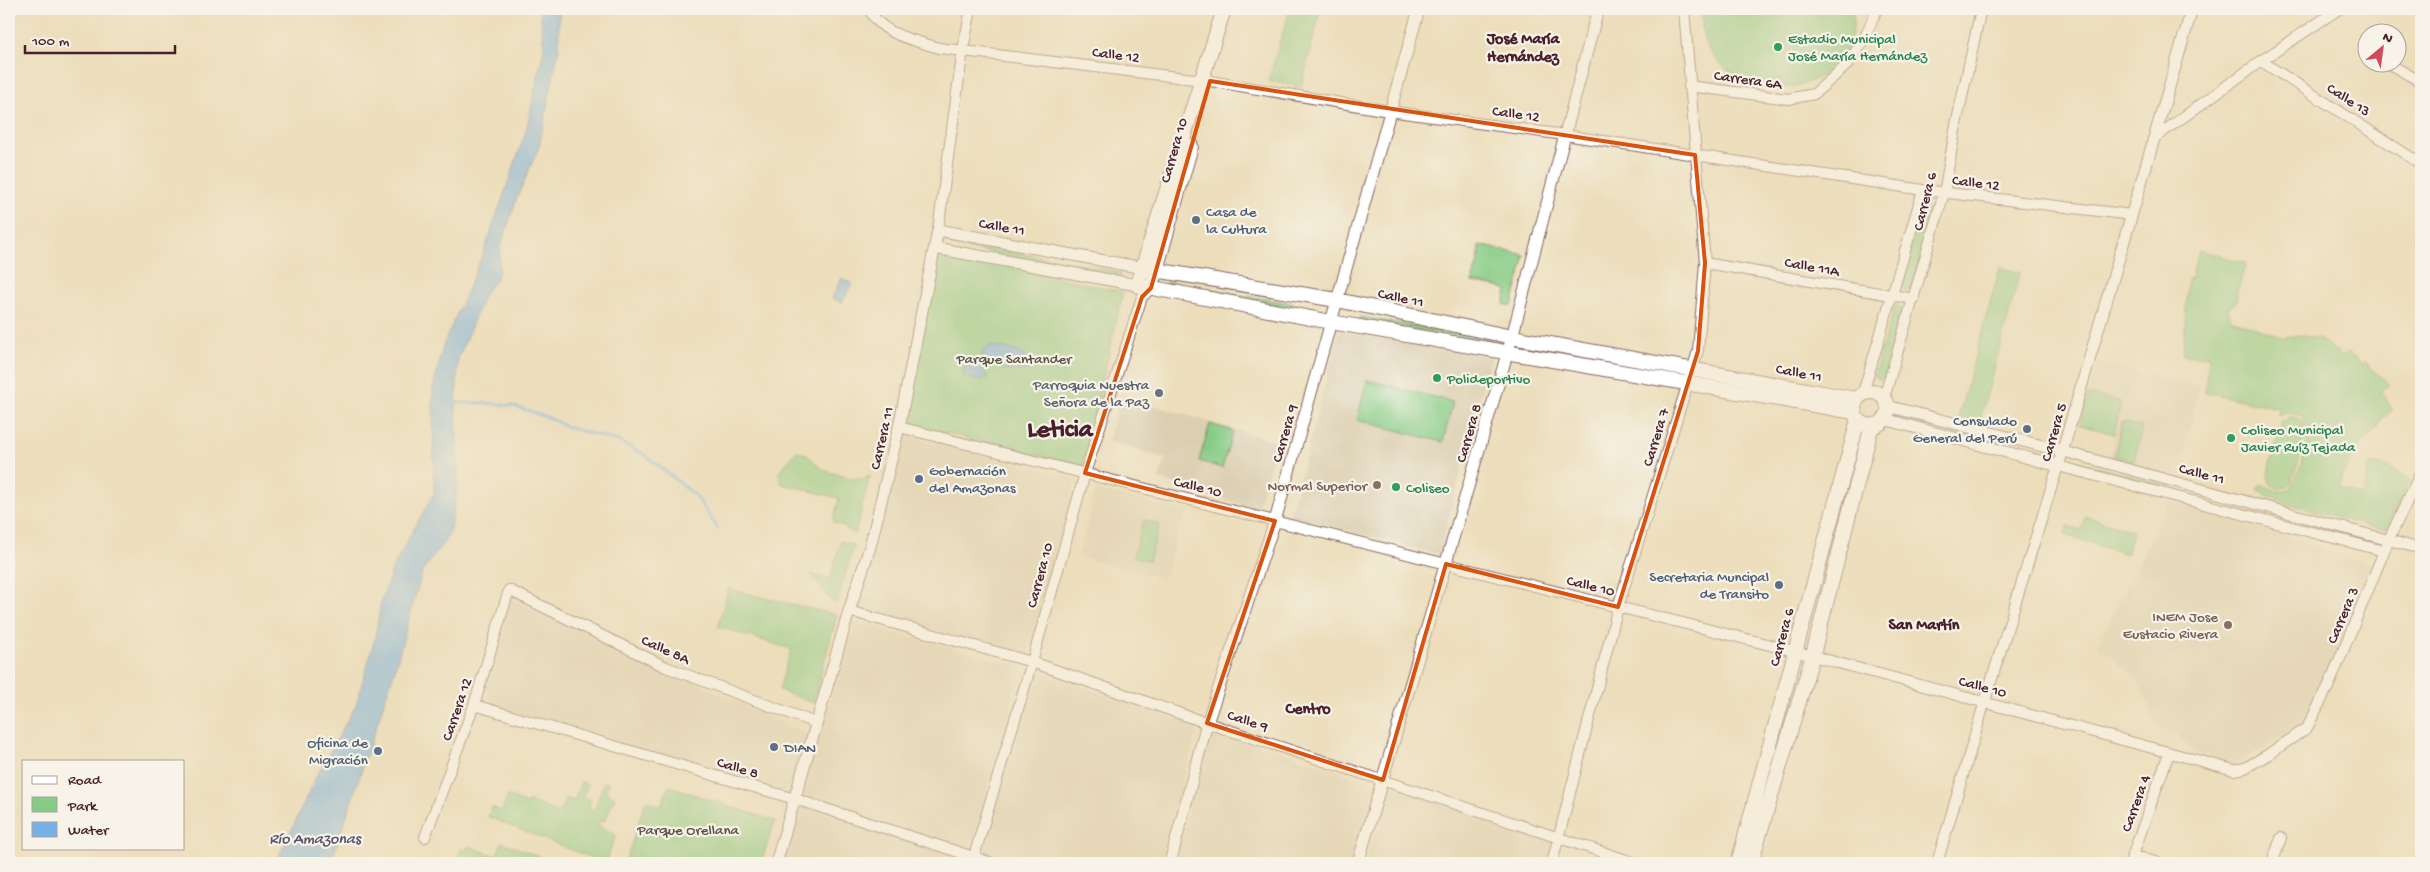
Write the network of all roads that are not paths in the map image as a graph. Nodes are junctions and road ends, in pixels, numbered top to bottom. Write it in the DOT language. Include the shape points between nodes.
graph roads {
  1 [pos="869,9"];
  2 [pos="971,9"];
  3 [pos="1224,9"];
  4 [pos="1231,9"];
  5 [pos="1419,9"];
  6 [pos="1598,9"];
  7 [pos="1684,9"];
  8 [pos="1877,9"];
  9 [pos="1980,9"];
  10 [pos="2192,9"];
  11 [pos="2339,9"];
  12 [pos="962,49"];
  13 [pos="2260,62"];
  14 [pos="2404,72"];
  15 [pos="1206,80"];
  16 [pos="2421,82"];
  17 [pos="1689,86"];
  18 [pos="1390,111"];
  19 [pos="1565,135"];
  20 [pos="2153,139"];
  21 [pos="1695,155"];
  22 [pos="2421,164"];
  23 [pos="1923,190"];
  24 [pos="1944,193"];
  25 [pos="2132,215"];
  26 [pos="938,230"];
  27 [pos="935,248"];
  28 [pos="1705,263"];
  29 [pos="1149,269"];
  30 [pos="1143,290"];
  31 [pos="1890,295"];
  32 [pos="1914,299"];
  33 [pos="1337,300"];
  34 [pos="1330,322"];
  35 [pos="1512,337"];
  36 [pos="1507,353"];
  37 [pos="1694,369"];
  38 [pos="1687,384"];
  39 [pos="1858,406"];
  40 [pos="1882,412"];
  41 [pos="899,427"];
  42 [pos="2062,451"];
  43 [pos="2058,466"];
  44 [pos="2421,472"];
  45 [pos="1084,473"];
  46 [pos="2184,485"];
  47 [pos="2181,498"];
  48 [pos="1275,521"];
  49 [pos="2389,539"];
  50 [pos="2421,549"];
  51 [pos="2384,551"];
  52 [pos="1446,564"];
  53 [pos="509,590"];
  54 [pos="1618,607"];
  55 [pos="849,611"];
  56 [pos="1794,651"];
  57 [pos="1812,658"];
  58 [pos="1032,662"];
  59 [pos="1984,701"];
  60 [pos="474,705"];
  61 [pos="1207,723"];
  62 [pos="815,726"];
  63 [pos="2169,753"];
  64 [pos="2270,754"];
  65 [pos="1383,780"];
  66 [pos="795,799"];
  67 [pos="425,836"];
  68 [pos="2281,838"];
  69 [pos="1559,839"];
  70 [pos="2131,859"];
  71 [pos="973,860"];
  72 [pos="776,863"];
  73 [pos="992,863"];
  74 [pos="1170,863"];
  75 [pos="1358,863"];
  76 [pos="1552,863"];
  77 [pos="1636,863"];
  78 [pos="1738,863"];
  79 [pos="1751,863"];
  80 [pos="1937,863"];
  81 [pos="2158,863"];
  82 [pos="2272,863"];
  1 -- 12 [label="street, Calle 12" via="882,26 898,34 939,48"];
  2 -- 12 [label="street, Carrera 11"];
  3 -- 15 [label="main road, Carrera 10"];
  4 -- 15 [label="main road, Carrera 10"];
  5 -- 18 [label="street, Carrera 9"];
  6 -- 19 [label="street, Carrera 8"];
  7 -- 17 [label="street, Carrera 7"];
  8 -- 17 [label="street, Carrera 6A" via="1865,38 1847,65 1814,94 1788,99"];
  9 -- 24 [label="street, Carrera 6"];
  10 -- 20 [label="street, Carrera 5"];
  11 -- 13 [label="street"];
  12 -- 15 [label="street, Calle 12"];
  12 -- 26 [label="street, Carrera 11"];
  13 -- 20 [label="street"];
  13 -- 22 [label="street, Calle 13"];
  14 -- 16 [label="street"];
  15 -- 18 [label="street, Calle 12"];
  15 -- 29 [label="main road, Carrera 10"];
  17 -- 21 [label="street, Carrera 7"];
  18 -- 19 [label="street, Calle 12"];
  18 -- 33 [label="street, Carrera 9"];
  19 -- 21 [label="street, Calle 12"];
  19 -- 35 [label="street, Carrera 8"];
  20 -- 25 [label="street, Carrera 5"];
  21 -- 23 [label="street, Calle 12"];
  21 -- 28 [label="street, Carrera 7"];
  23 -- 24 [label="street, Calle 12"];
  23 -- 31 [label="street, Carrera 6"];
  24 -- 25 [label="street, Calle 12"];
  24 -- 32 [label="street, Carrera 6"];
  25 -- 42 [label="street, Carrera 5"];
  26 -- 27 [label="street, Carrera 11"];
  26 -- 29 [label="street, Calle 11"];
  27 -- 30 [label="street, Calle 11"];
  27 -- 41 [label="street, Carrera 11"];
  28 -- 31 [label="street, Calle 11A"];
  28 -- 37 [label="street, Carrera 7"];
  29 -- 30 [label="main road, Carrera 10"];
  29 -- 33 [label="main road, Calle 11"];
  30 -- 34 [label="main road, Calle 11"];
  30 -- 45 [label="street, Carrera 10"];
  31 -- 32 [label="street, Calle 11A"];
  31 -- 39 [label="street, Carrera 6"];
  32 -- 40 [label="street, Carrera 6"];
  33 -- 34 [label="street, Carrera 9"];
  33 -- 35 [label="main road, Calle 11"];
  34 -- 36 [label="main road, Calle 11"];
  34 -- 48 [label="street, Carrera 9"];
  35 -- 36 [label="street, Carrera 8"];
  35 -- 37 [label="main road, Calle 11"];
  36 -- 38 [label="main road, Calle 11"];
  36 -- 52 [label="street, Carrera 8"];
  37 -- 38 [label="street, Carrera 7"];
  37 -- 39 [label="main road, Calle 11"];
  38 -- 39 [label="main road, Calle 11"];
  38 -- 54 [label="street, Carrera 7"];
  39 -- 40 [label="main road" via="1867,425"];
  39 -- 40 [label="main road" via="1872,392"];
  39 -- 56 [label="main road, Carrera 6"];
  40 -- 42 [label="street, Calle 11"];
  40 -- 43 [label="street, Calle 11"];
  40 -- 57 [label="main road, Carrera 6"];
  41 -- 45 [label="street, Calle 10"];
  41 -- 55 [label="street, Carrera 11" via="870,547"];
  42 -- 43 [label="street, Carrera 5"];
  42 -- 46 [label="street, Calle 11"];
  43 -- 47 [label="street, Calle 11"];
  43 -- 59 [label="street, Carrera 5"];
  44 -- 49 [label="street, Carrera 3"];
  45 -- 48 [label="street, Calle 10"];
  45 -- 58 [label="street, Carrera 10"];
  46 -- 47 [label="street"];
  46 -- 49 [label="street, Calle 11"];
  47 -- 51 [label="street, Calle 11"];
  48 -- 52 [label="street, Calle 10"];
  48 -- 61 [label="street, Carrera 9"];
  49 -- 50 [label="street, Calle 11"];
  49 -- 51 [label="street, Carrera 3"];
  51 -- 64 [label="street, Carrera 3" via="2353,632 2306,728"];
  52 -- 54 [label="street, Calle 10"];
  52 -- 65 [label="street, Carrera 8"];
  53 -- 60 [label="street, Carrera 12"];
  53 -- 62 [label="street, Calle 8A" via="666,667 812,722"];
  54 -- 56 [label="street, Calle 10"];
  54 -- 69 [label="street, Carrera 7"];
  55 -- 58 [label="street, Calle 9"];
  55 -- 62 [label="street, Carrera 11"];
  56 -- 57 [label="street, Calle 10"];
  56 -- 78 [label="main road, Carrera 6"];
  57 -- 59 [label="street, Calle 10"];
  57 -- 79 [label="main road, Carrera 6"];
  58 -- 61 [label="street, Calle 9"];
  58 -- 71 [label="street, Carrera 10"];
  59 -- 63 [label="street, Calle 10"];
  59 -- 80 [label="street, Carrera 5"];
  60 -- 66 [label="street, Calle 8"];
  60 -- 67 [label="street, Carrera 12"];
  61 -- 65 [label="street, Calle 9"];
  61 -- 74 [label="street, Carrera 9"];
  62 -- 66 [label="street, Carrera 11"];
  63 -- 64 [label="street, Calle 10" via="2234,770 2245,768"];
  63 -- 70 [label="street, Carrera 4"];
  65 -- 69 [label="street, Calle 9"];
  65 -- 75 [label="street, Carrera 8"];
  66 -- 71 [label="street, Calle 8"];
  66 -- 72 [label="street, Carrera 11"];
  68 -- 82 [label="street"];
  69 -- 76 [label="street, Carrera 7"];
  69 -- 77 [label="street, Calle 9"];
  70 -- 81 [label="street"];
  71 -- 73 [label="street, Calle 8"];
}
